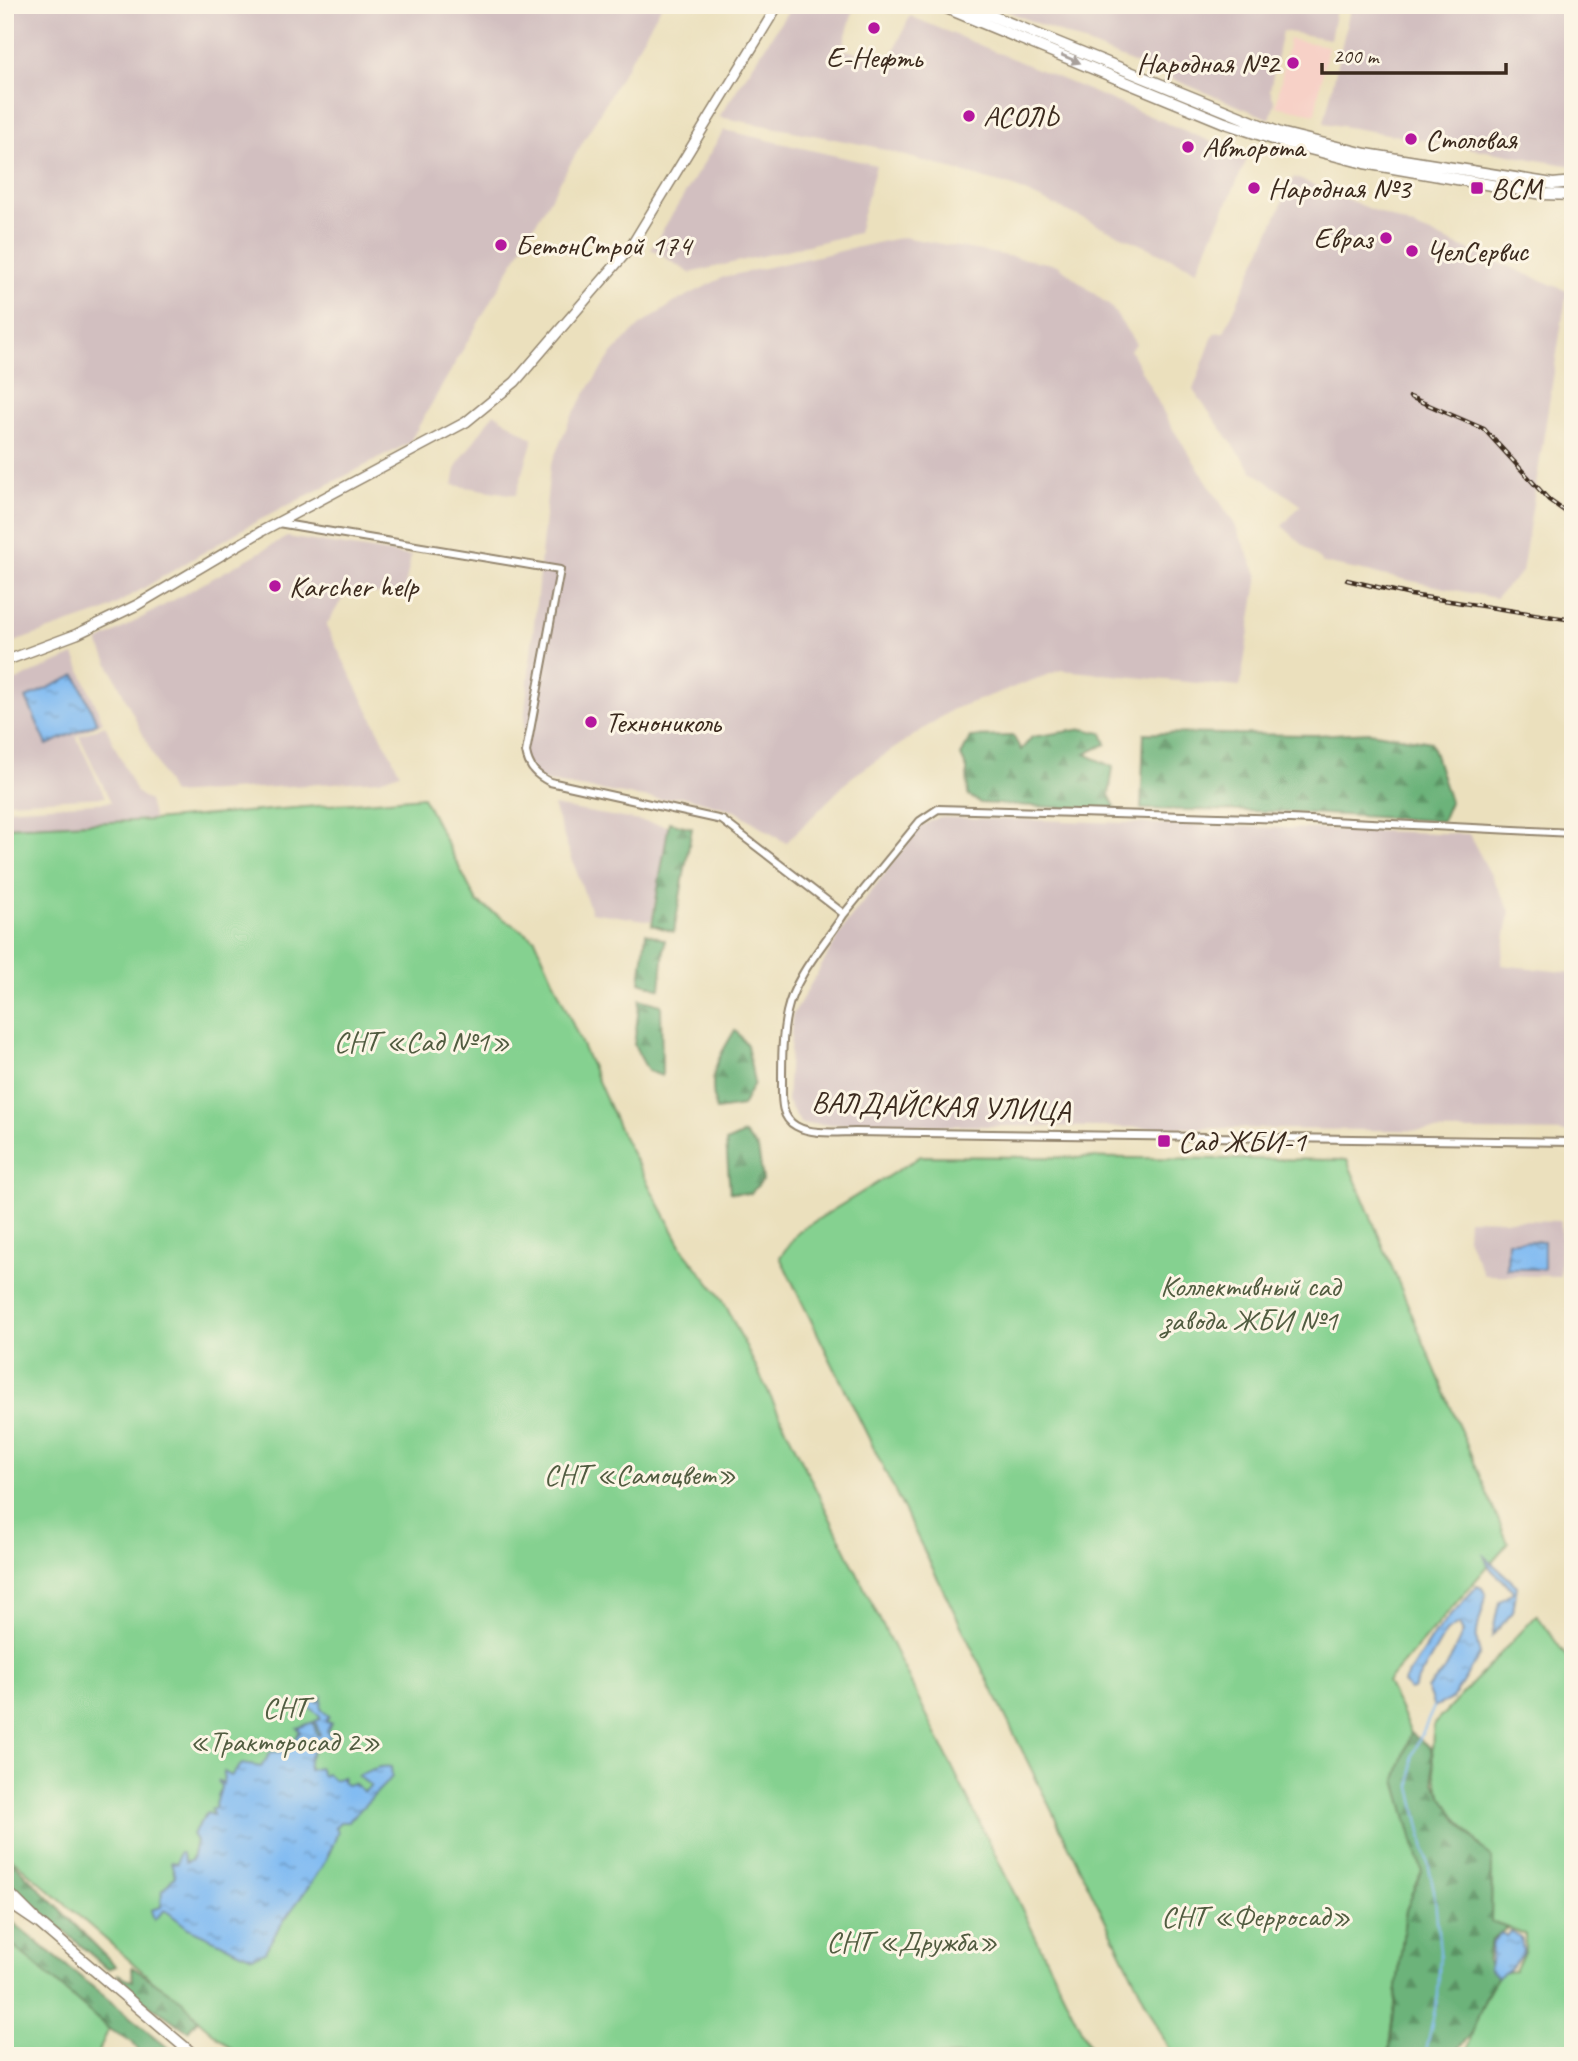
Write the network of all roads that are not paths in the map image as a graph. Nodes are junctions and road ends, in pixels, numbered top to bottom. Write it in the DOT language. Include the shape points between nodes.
graph roads {
  1 [pos="778,5"];
  2 [pos="939,5"];
  3 [pos="965,5"];
  4 [pos="1573,182"];
  5 [pos="1573,195"];
  6 [pos="278,523"];
  7 [pos="5,661"];
  8 [pos="1573,832"];
  9 [pos="844,914"];
  10 [pos="1573,1142"];
  11 [pos="5,1889"];
  12 [pos="5,1900"];
  13 [pos="39,1923"];
  14 [pos="195,2056"];
  1 -- 6 [label="street" via="630,248 515,382 466,422"];
  2 -- 5 [label="main road, one-way" via="1279,141 1364,163 1543,194"];
  3 -- 4 [label="main road" via="1280,133 1367,154 1553,184"];
  6 -- 7 [label="street" via="137,605"];
  6 -- 9 [label="street" via="560,570 526,752 537,776 722,820"];
  8 -- 9 [label="street" via="938,809 920,821"];
  9 -- 10 [label="street, ВАЛДАЙСКАЯ УЛИЦА" via="792,994 783,1035 783,1109 795,1126 809,1130"];
  11 -- 13 [label="main road"];
  12 -- 13 [label="main road"];
  13 -- 14 [label="main road"];
}
